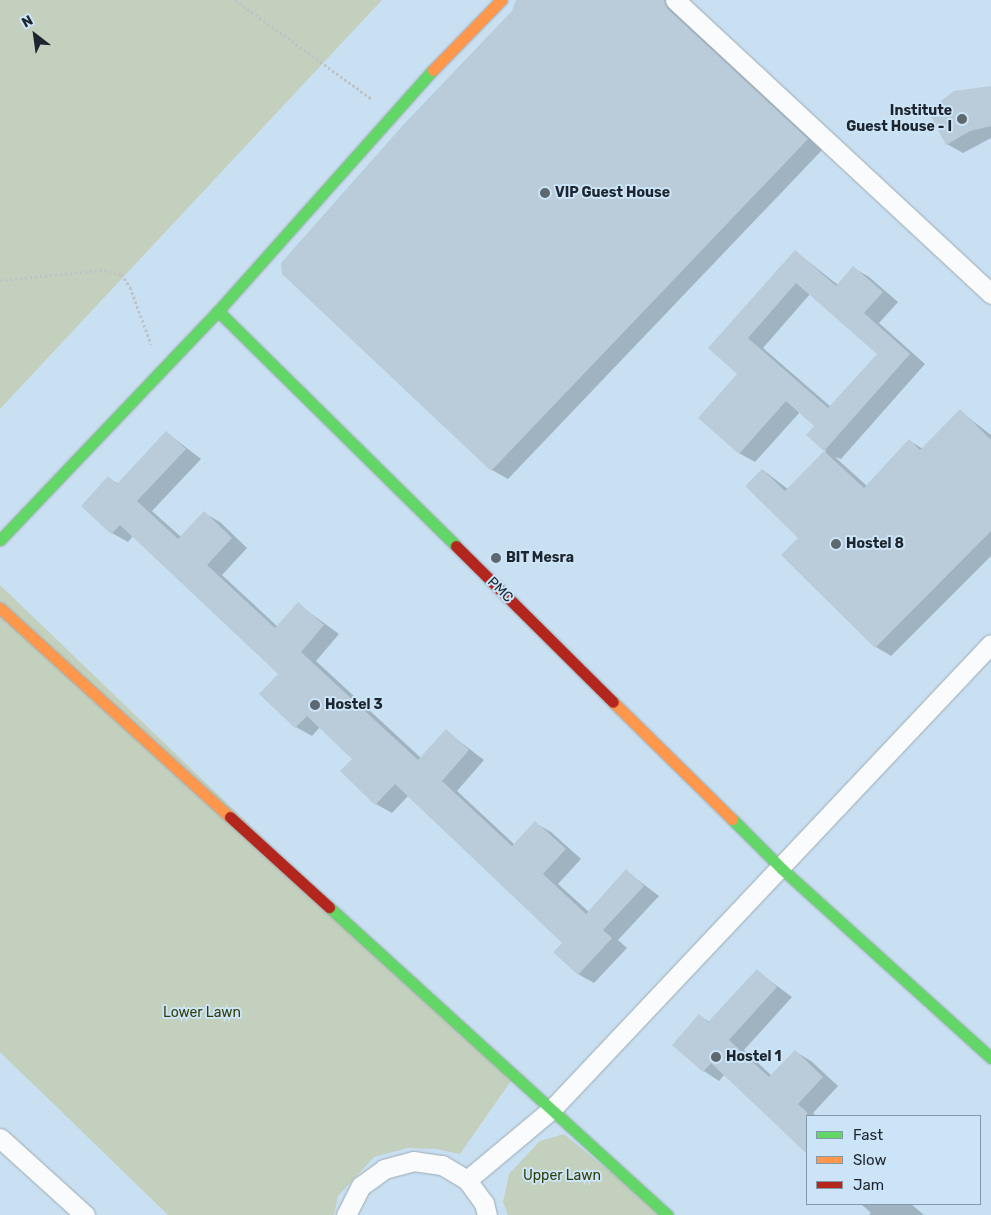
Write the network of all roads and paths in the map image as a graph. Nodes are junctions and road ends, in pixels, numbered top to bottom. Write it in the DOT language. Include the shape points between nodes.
graph roads {
  1 [pos="234,0"];
  2 [pos="501,0"];
  3 [pos="675,0"];
  4 [pos="392,113"];
  5 [pos="0,280"];
  6 [pos="991,294"];
  7 [pos="218,311"];
  8 [pos="161,371"];
  9 [pos="0,540"];
  10 [pos="0,608"];
  11 [pos="991,644"];
  12 [pos="782,869"];
  13 [pos="991,1058"];
  14 [pos="552,1109"];
  15 [pos="0,1138"];
  16 [pos="466,1180"];
  17 [pos="86,1215"];
  18 [pos="346,1215"];
  19 [pos="487,1215"];
  20 [pos="668,1215"];
  1 -- 4 [label="path"];
  2 -- 4 [label="street"];
  3 -- 6 [label="street"];
  4 -- 7 [label="street"];
  5 -- 8 [label="path" via="104,270 121,274 130,287"];
  7 -- 8 [label="street"];
  7 -- 12 [label="street, PMC"];
  8 -- 9 [label="street"];
  10 -- 14 [label="street"];
  11 -- 12 [label="street"];
  12 -- 13 [label="street, PMC"];
  12 -- 14 [label="street"];
  14 -- 16 [label="street"];
  14 -- 20 [label="street"];
  15 -- 17 [label="street"];
  16 -- 18 [label="street" via="442,1165 413,1161 384,1169 361,1186"];
  16 -- 19 [label="street" via="484,1203"];
}
